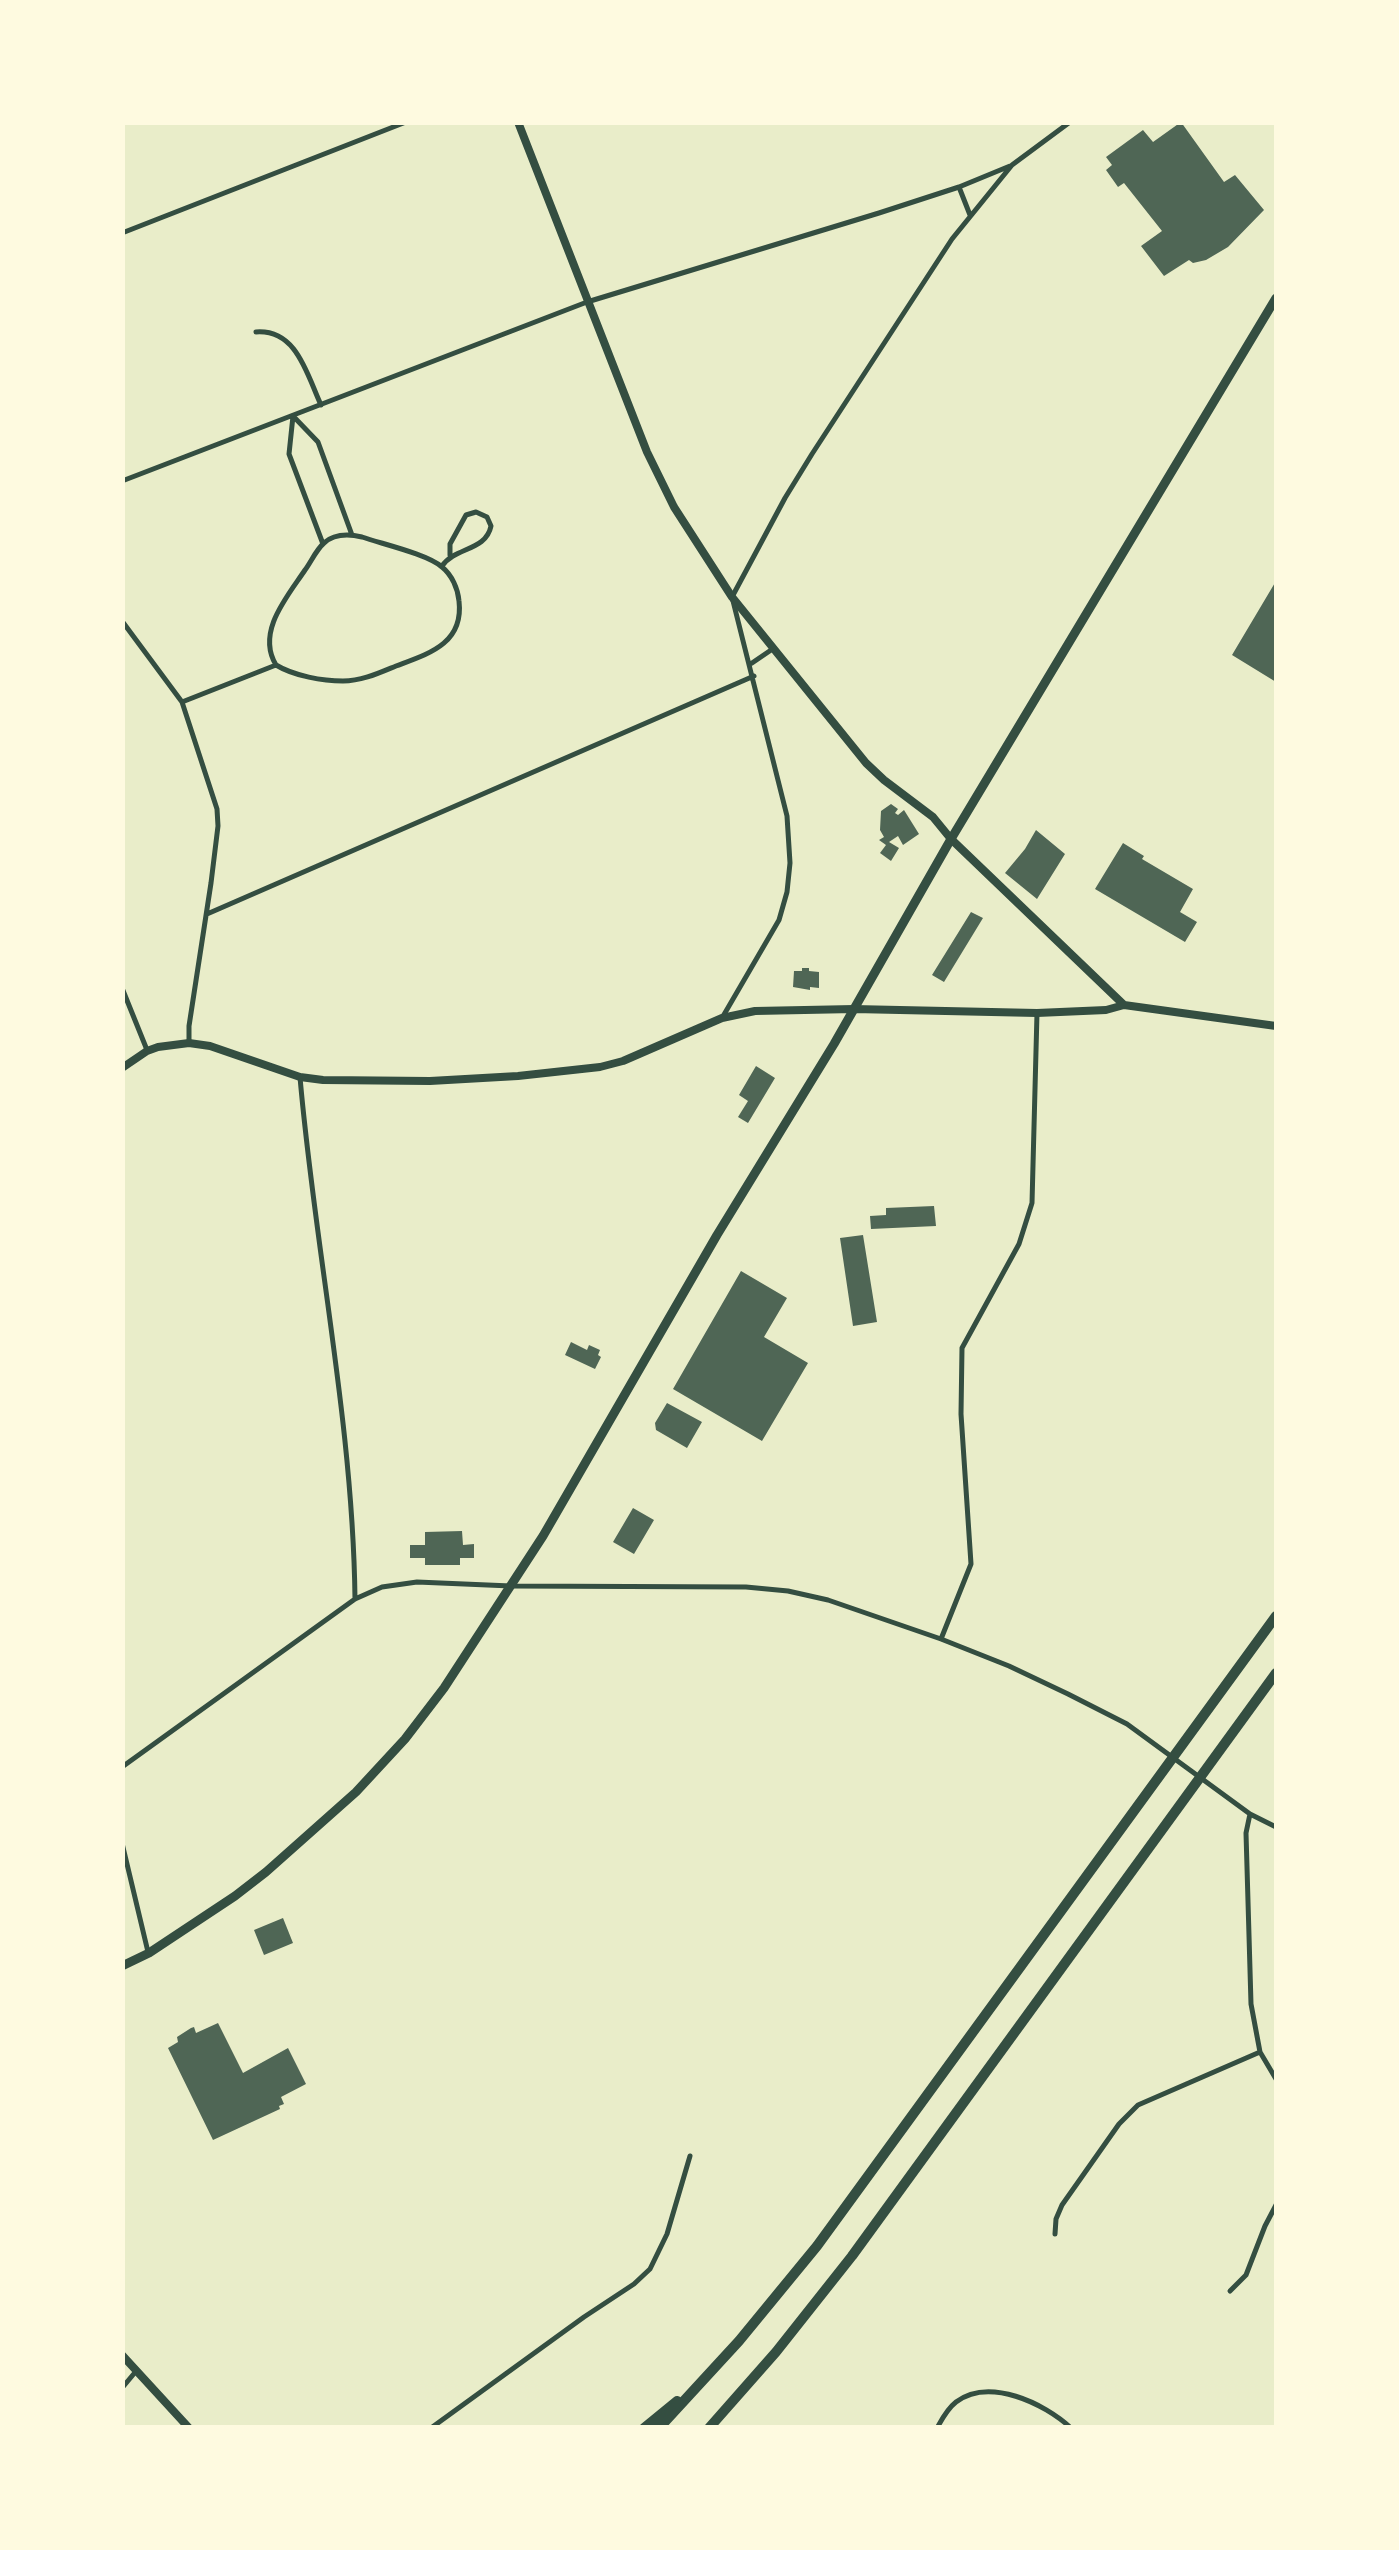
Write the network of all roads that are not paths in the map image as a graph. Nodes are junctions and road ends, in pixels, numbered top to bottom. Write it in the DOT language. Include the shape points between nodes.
graph roads {
  1 [pos="406,122"];
  2 [pos="518,122"];
  3 [pos="1070,122"];
  4 [pos="1012,165"];
  5 [pos="959,187"];
  6 [pos="970,215"];
  7 [pos="122,233"];
  8 [pos="1276,298"];
  9 [pos="587,302"];
  10 [pos="256,332"];
  11 [pos="321,405"];
  12 [pos="294,416"];
  13 [pos="122,481"];
  14 [pos="352,535"];
  15 [pos="323,544"];
  16 [pos="450,555"];
  17 [pos="442,566"];
  18 [pos="732,597"];
  19 [pos="122,621"];
  20 [pos="774,648"];
  21 [pos="750,664"];
  22 [pos="276,665"];
  23 [pos="754,676"];
  24 [pos="182,702"];
  25 [pos="951,840"];
  26 [pos="207,914"];
  27 [pos="122,988"];
  28 [pos="1124,1005"];
  29 [pos="854,1009"];
  30 [pos="1036,1012"];
  31 [pos="722,1018"];
  32 [pos="1276,1026"];
  33 [pos="189,1043"];
  34 [pos="147,1051"];
  35 [pos="122,1068"];
  36 [pos="300,1077"];
  37 [pos="511,1586"];
  38 [pos="355,1599"];
  39 [pos="1276,1616"];
  40 [pos="941,1638"];
  41 [pos="1276,1673"];
  42 [pos="122,1766"];
  43 [pos="1250,1814"];
  44 [pos="1276,1827"];
  45 [pos="122,1843"];
  46 [pos="149,1954"];
  47 [pos="122,1966"];
  48 [pos="1260,2052"];
  49 [pos="1276,2079"];
  50 [pos="690,2156"];
  51 [pos="1276,2206"];
  52 [pos="1056,2234"];
  53 [pos="1230,2292"];
  54 [pos="122,2354"];
  55 [pos="137,2370"];
  56 [pos="712,2372"];
  57 [pos="122,2388"];
  58 [pos="188,2428"];
  59 [pos="431,2428"];
  60 [pos="644,2428"];
  61 [pos="660,2428"];
  62 [pos="709,2428"];
  63 [pos="936,2428"];
  64 [pos="1071,2428"];
  1 -- 7 [label="street"];
  2 -- 9 [label="main road"];
  3 -- 4 [label="street"];
  4 -- 5 [label="street"];
  4 -- 6 [label="street"];
  5 -- 6 [label="street"];
  5 -- 9 [label="street"];
  6 -- 18 [label="street" via="812,454"];
  8 -- 25 [label="main road"];
  9 -- 11 [label="street"];
  9 -- 18 [label="main road" via="662,483"];
  10 -- 11 [label="street" via="276,333 293,347"];
  11 -- 12 [label="street"];
  12 -- 13 [label="street"];
  12 -- 14 [label="street" via="318,442"];
  12 -- 15 [label="street" via="288,454"];
  14 -- 15 [label="street"];
  14 -- 17 [label="street"];
  15 -- 22 [label="street" via="276,616 269,644"];
  16 -- 16 [label="street" via="463,518 487,516 487,538"];
  16 -- 17 [label="street"];
  17 -- 22 [label="street" via="460,608 452,636 437,650 356,680"];
  18 -- 20 [label="main road"];
  18 -- 21 [label="street"];
  19 -- 24 [label="street"];
  20 -- 21 [label="street"];
  20 -- 25 [label="main road" via="852,748"];
  21 -- 23 [label="street"];
  22 -- 24 [label="street"];
  23 -- 26 [label="street"];
  23 -- 31 [label="street" via="787,816 789,878 779,920"];
  24 -- 26 [label="street" via="217,809"];
  25 -- 28 [label="main road"];
  25 -- 29 [label="main road"];
  26 -- 33 [label="street"];
  27 -- 34 [label="street"];
  28 -- 30 [label="main road"];
  28 -- 32 [label="main road"];
  29 -- 30 [label="main road"];
  29 -- 31 [label="main road" via="772,1009"];
  29 -- 37 [label="main road"];
  30 -- 40 [label="street" via="1032,1203 1019,1244 962,1348 972,1564"];
  31 -- 36 [label="main road" via="600,1067 430,1081"];
  33 -- 34 [label="main road"];
  33 -- 36 [label="main road"];
  34 -- 35 [label="main road"];
  36 -- 38 [label="street" via="341,1400"];
  37 -- 38 [label="street" via="406,1582"];
  37 -- 40 [label="street" via="788,1590"];
  37 -- 46 [label="main road" via="444,1688 356,1792 250,1885"];
  38 -- 42 [label="street"];
  39 -- 56 [label="highway" via="817,2246"];
  40 -- 43 [label="street" via="1127,1724"];
  41 -- 62 [label="highway" via="836,2277"];
  43 -- 44 [label="street"];
  43 -- 48 [label="street" via="1251,2004"];
  45 -- 46 [label="street"];
  46 -- 47 [label="main road"];
  48 -- 49 [label="street"];
  48 -- 52 [label="street" via="1128,2114 1062,2204"];
  50 -- 59 [label="street" via="650,2269"];
  51 -- 53 [label="street" via="1246,2275"];
  54 -- 55 [label="main road"];
  55 -- 57 [label="street"];
  55 -- 58 [label="main road"];
  56 -- 60 [label="highway"];
  56 -- 61 [label="highway"];
  63 -- 64 [label="street" via="955,2402 988,2392 1033,2404"];
}
